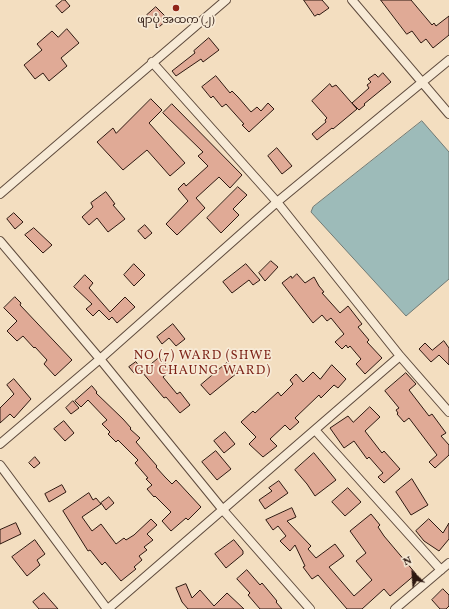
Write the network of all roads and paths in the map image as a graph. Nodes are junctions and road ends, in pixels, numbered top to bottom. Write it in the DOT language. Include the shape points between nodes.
graph roads {
  1 [pos="226,0"];
  2 [pos="352,0"];
  3 [pos="449,60"];
  4 [pos="152,62"];
  5 [pos="422,83"];
  6 [pos="449,114"];
  7 [pos="0,194"];
  8 [pos="277,202"];
  9 [pos="0,241"];
  10 [pos="400,356"];
  11 [pos="100,359"];
  12 [pos="449,412"];
  13 [pos="315,430"];
  14 [pos="0,444"];
  15 [pos="0,465"];
  16 [pos="222,510"];
  17 [pos="449,563"];
  18 [pos="441,570"];
  19 [pos="107,609"];
  20 [pos="310,609"];
  21 [pos="395,609"];
  1 -- 4 [label="street"];
  2 -- 5 [label="street"];
  3 -- 5 [label="street"];
  4 -- 7 [label="street"];
  4 -- 8 [label="street"];
  5 -- 6 [label="street"];
  5 -- 8 [label="street"];
  8 -- 10 [label="street"];
  8 -- 11 [label="street"];
  9 -- 11 [label="street"];
  10 -- 12 [label="street"];
  10 -- 13 [label="street"];
  11 -- 14 [label="street"];
  11 -- 16 [label="street"];
  13 -- 16 [label="street"];
  13 -- 18 [label="street"];
  15 -- 19 [label="street"];
  16 -- 19 [label="street"];
  16 -- 20 [label="street"];
  17 -- 18 [label="street"];
  18 -- 21 [label="street"];
}
